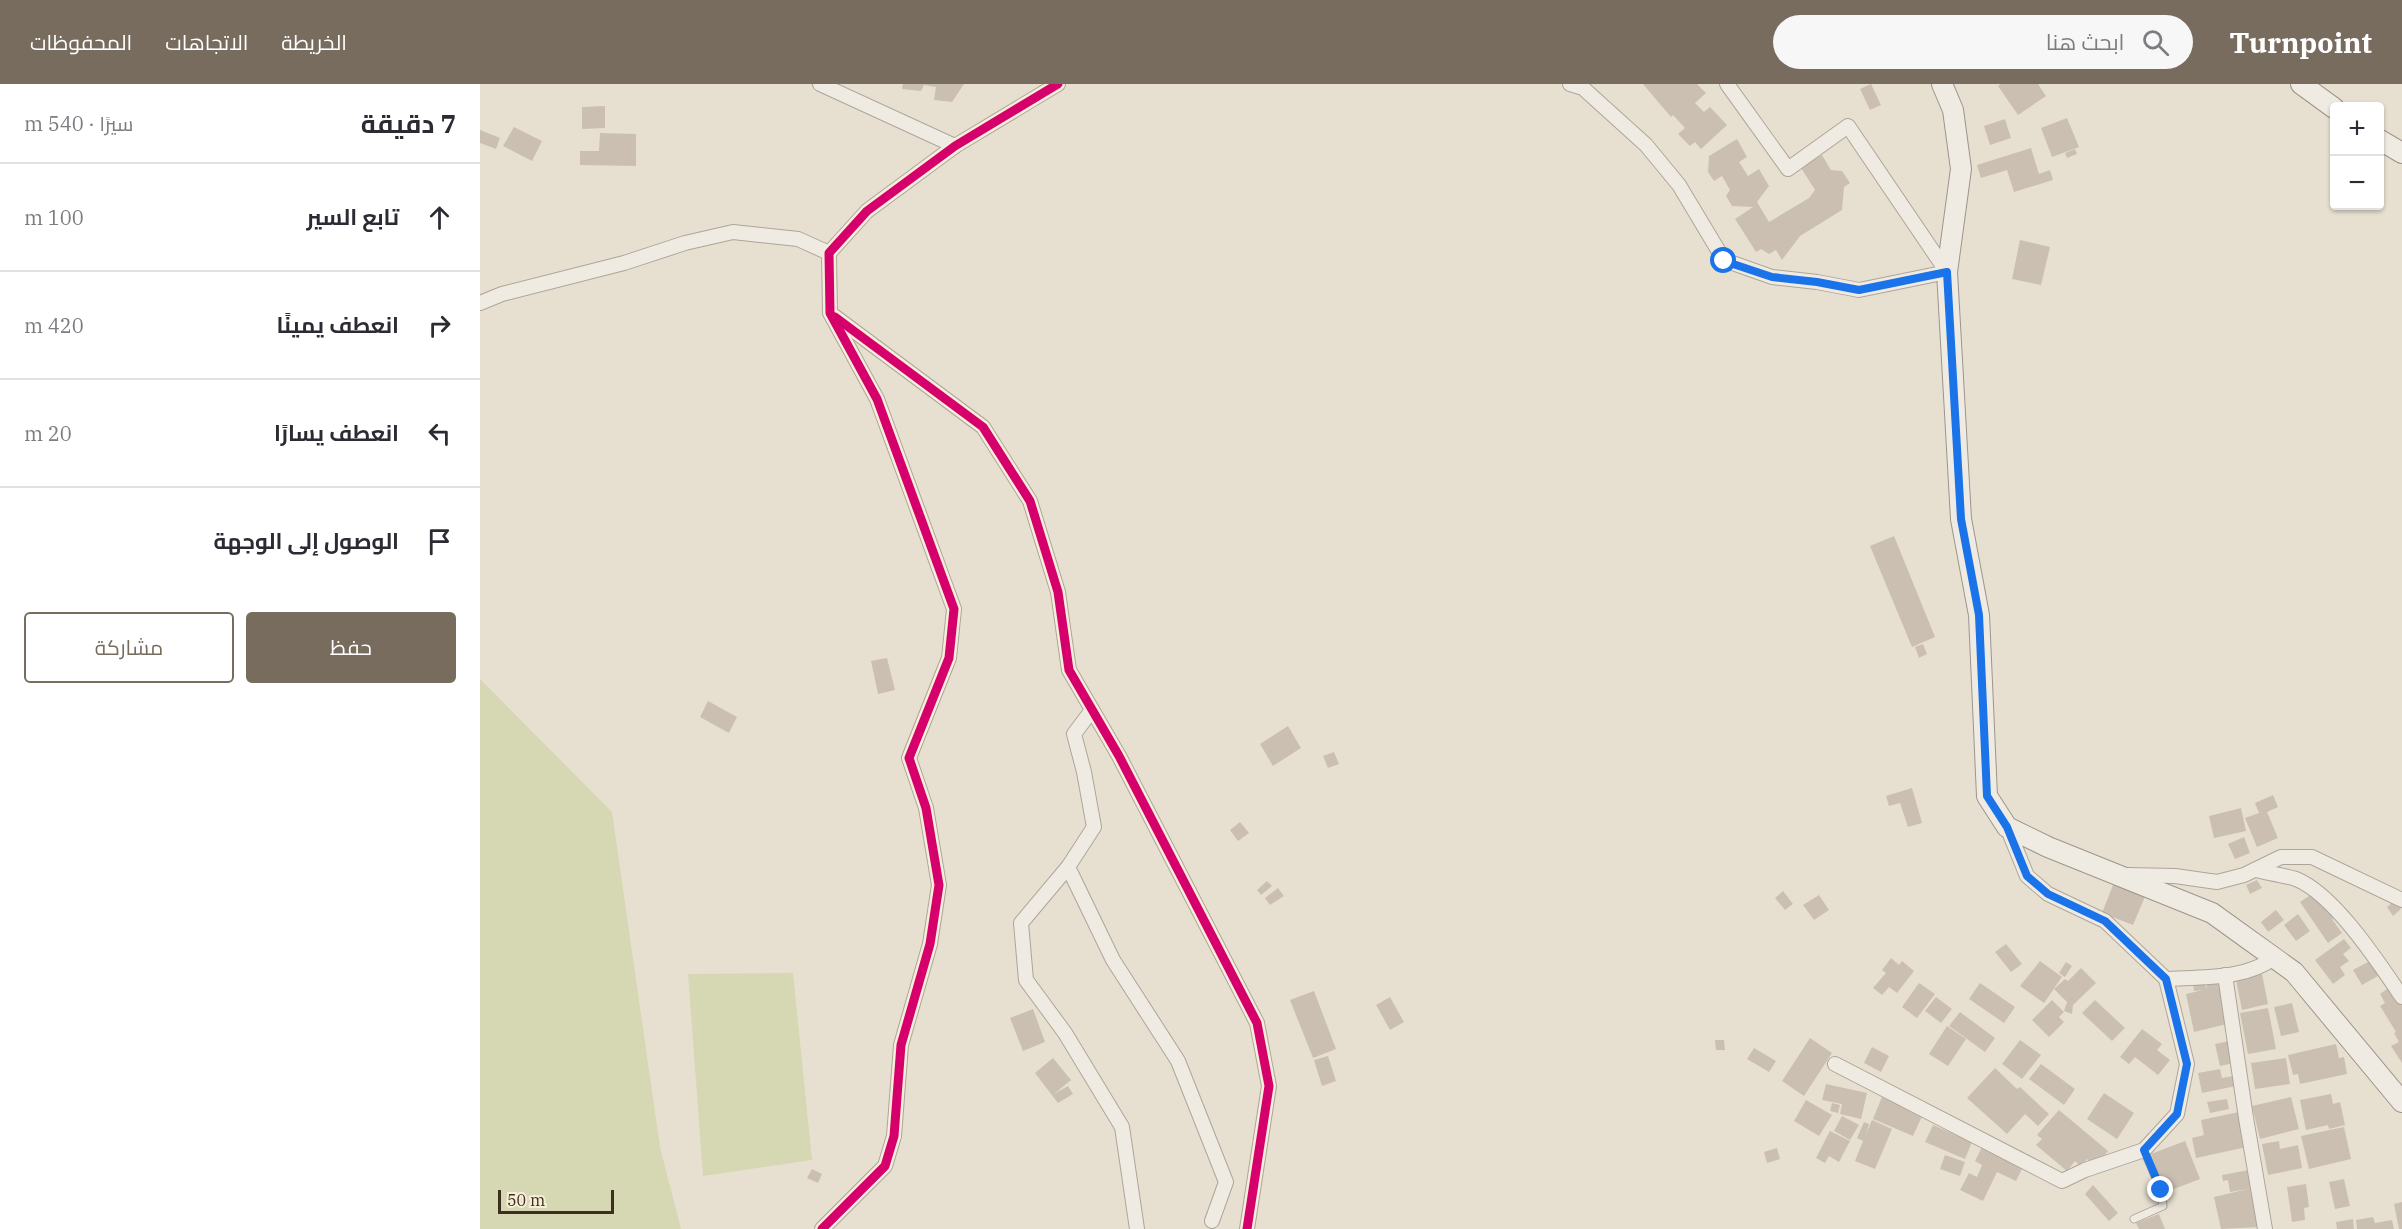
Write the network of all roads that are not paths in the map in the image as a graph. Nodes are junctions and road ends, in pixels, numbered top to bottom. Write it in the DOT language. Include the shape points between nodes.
graph roads {
  1 [pos="820,84"];
  2 [pos="1058,84"];
  3 [pos="1570,84"];
  4 [pos="1727,84"];
  5 [pos="1942,84"];
  6 [pos="2301,84"];
  7 [pos="2330,105"];
  8 [pos="2384,143"];
  9 [pos="955,146"];
  10 [pos="2402,153"];
  11 [pos="829,254"];
  12 [pos="1947,272"];
  13 [pos="480,303"];
  14 [pos="830,313"];
  15 [pos="1092,710"];
  16 [pos="2007,827"];
  17 [pos="1068,867"];
  18 [pos="2255,870"];
  19 [pos="2116,874"];
  20 [pos="2398,896"];
  21 [pos="2275,957"];
  22 [pos="2225,975"];
  23 [pos="2166,979"];
  24 [pos="2402,997"];
  25 [pos="1835,1064"];
  26 [pos="2402,1102"];
  27 [pos="2144,1150"];
  28 [pos="2134,1219"];
  29 [pos="1212,1221"];
  30 [pos="822,1229"];
  31 [pos="1137,1229"];
  32 [pos="1247,1229"];
  33 [pos="2265,1229"];
  1 -- 9 [label="street"];
  2 -- 9 [label="street"];
  3 -- 12 [label="street" via="1583,88 1646,145 1679,185 1724,261 1772,277 1859,290"];
  4 -- 12 [label="street" via="1788,168 1848,126"];
  5 -- 12 [label="main road" via="1953,110 1961,169"];
  6 -- 7 [label="main road"];
  8 -- 10 [label="main road"];
  9 -- 11 [label="street" via="867,212"];
  11 -- 13 [label="street" via="798,239 733,232"];
  11 -- 14 [label="street"];
  12 -- 16 [label="main road" via="1961,519 1979,615 1987,796"];
  14 -- 15 [label="street" via="983,427 1030,501 1058,592 1069,670"];
  14 -- 30 [label="street" via="878,399 954,609 949,658 909,758 926,808 939,885 930,944 901,1045 894,1136 885,1166"];
  15 -- 17 [label="street" via="1074,734 1094,826"];
  15 -- 32 [label="street" via="1257,1023 1269,1086"];
  16 -- 19 [label="main road"];
  16 -- 23 [label="street" via="2027,876 2048,894 2105,921"];
  17 -- 29 [label="street" via="1113,960 1178,1062 1226,1182"];
  17 -- 31 [label="street" via="1021,923 1026,980 1065,1033 1122,1127"];
  18 -- 19 [label="street" via="2217,882"];
  18 -- 20 [label="street" via="2282,857 2312,857"];
  18 -- 24 [label="street" via="2297,880 2323,895"];
  19 -- 21 [label="main road" via="2212,913"];
  21 -- 22 [label="street" via="2263,966"];
  21 -- 26 [label="main road" via="2294,972"];
  22 -- 23 [label="street"];
  22 -- 33 [label="street"];
  23 -- 27 [label="street" via="2187,1064 2177,1114"];
  25 -- 27 [label="street" via="2062,1181"];
  27 -- 28 [label="lane" via="2161,1190 2163,1206"];
}
